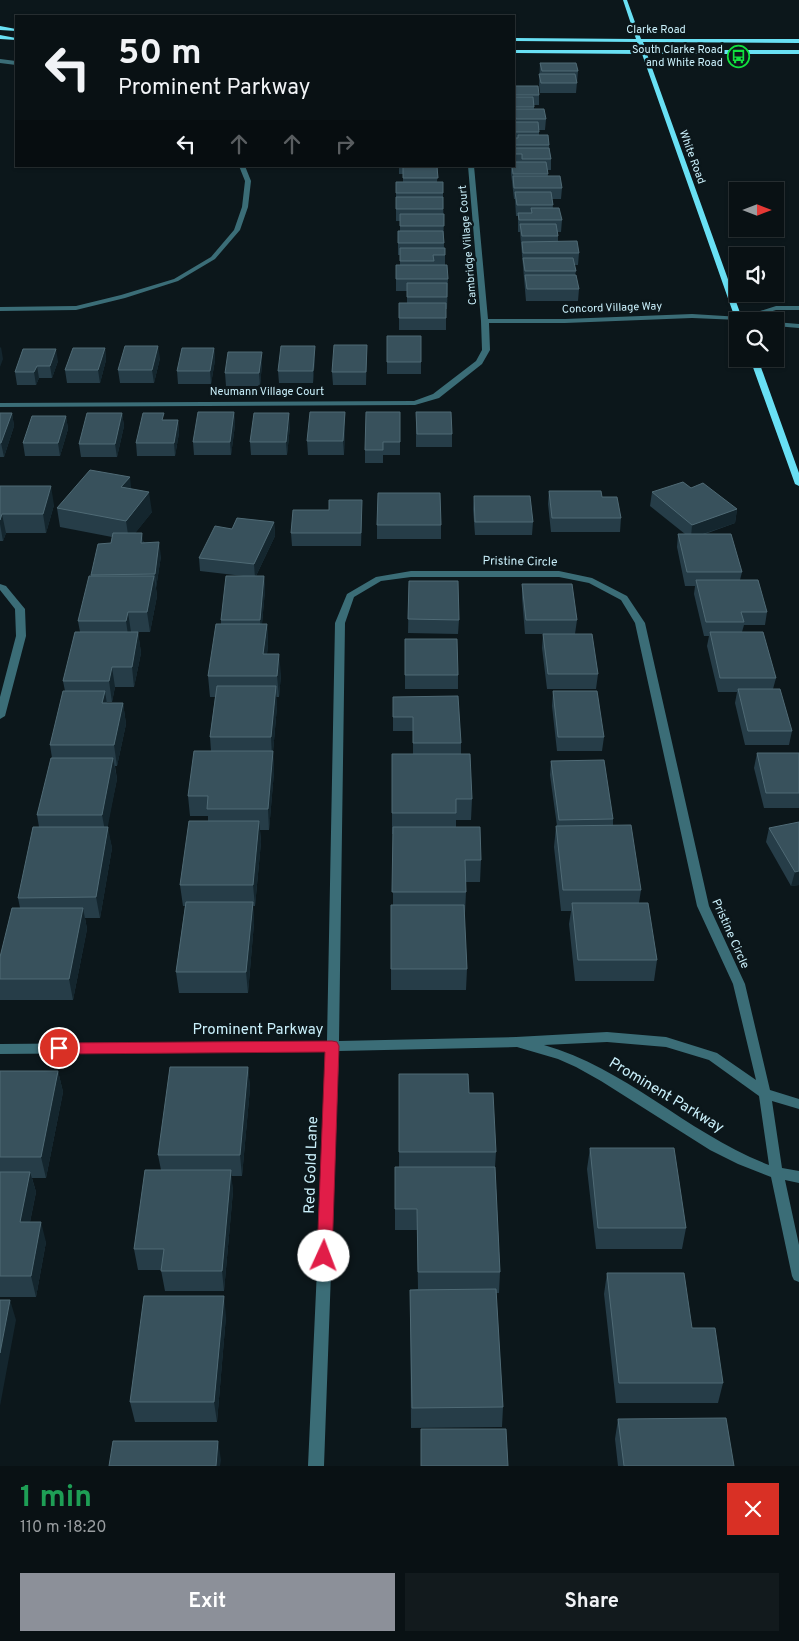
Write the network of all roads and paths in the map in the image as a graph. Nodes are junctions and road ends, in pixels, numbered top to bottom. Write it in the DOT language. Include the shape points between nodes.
graph roads {
  1 [pos="625,0"];
  2 [pos="0,28"];
  3 [pos="15,30"];
  4 [pos="0,37"];
  5 [pos="15,39"];
  6 [pos="515,40"];
  7 [pos="639,40"];
  8 [pos="799,41"];
  9 [pos="515,52"];
  10 [pos="642,52"];
  11 [pos="799,52"];
  12 [pos="0,61"];
  13 [pos="15,63"];
  14 [pos="242,167"];
  15 [pos="471,167"];
  16 [pos="799,308"];
  17 [pos="0,309"];
  18 [pos="736,312"];
  19 [pos="764,312"];
  20 [pos="729,320"];
  21 [pos="485,321"];
  22 [pos="784,325"];
  23 [pos="799,326"];
  24 [pos="757,367"];
  25 [pos="0,405"];
  26 [pos="799,484"];
  27 [pos="0,587"];
  28 [pos="0,716"];
  29 [pos="516,1042"];
  30 [pos="332,1046"];
  31 [pos="0,1049"];
  32 [pos="765,1093"];
  33 [pos="799,1104"];
  34 [pos="777,1175"];
  35 [pos="799,1177"];
  36 [pos="799,1276"];
  37 [pos="316,1466"];
  1 -- 7 [label="street, White Road"];
  2 -- 3 [label="street"];
  4 -- 5 [label="street"];
  6 -- 7 [label="street, Clarke Road"];
  7 -- 8 [label="street, Clarke Road"];
  7 -- 10 [label="street, White Road"];
  9 -- 10 [label="street, Clarke Road"];
  10 -- 11 [label="street, Clarke Road"];
  10 -- 18 [label="street, White Road"];
  12 -- 13 [label="street"];
  14 -- 17 [label="street" via="248,181 245,207 237,230 213,258 176,280 76,308"];
  15 -- 21 [label="street, Cambridge Village Court"];
  16 -- 19 [label="street" via="776,308"];
  20 -- 21 [label="street, Concord Village Way" via="637,317"];
  21 -- 25 [label="street, Neumann Village Court" via="486,350 479,362 436,396 415,403"];
  22 -- 23 [label="street"];
  24 -- 26 [label="street"];
  27 -- 28 [label="street" via="20,608 21,636"];
  29 -- 30 [label="street, Prominent Parkway"];
  29 -- 32 [label="street, Prominent Parkway" via="607,1036 666,1042 713,1056"];
  29 -- 34 [label="street, Prominent Parkway" via="579,1062 724,1150"];
  30 -- 31 [label="street, Prominent Parkway"];
  30 -- 32 [label="street, Pristine Circle" via="340,623 350,596 379,579 411,574 559,574 592,581 624,598 640,623 703,906 739,984"];
  30 -- 37 [label="street, Red Gold Lane"];
  32 -- 33 [label="street, Prominent Parkway"];
  32 -- 34 [label="street, Pristine Circle"];
  34 -- 35 [label="street, Prominent Parkway"];
  34 -- 36 [label="street, Pristine Circle"];
}
